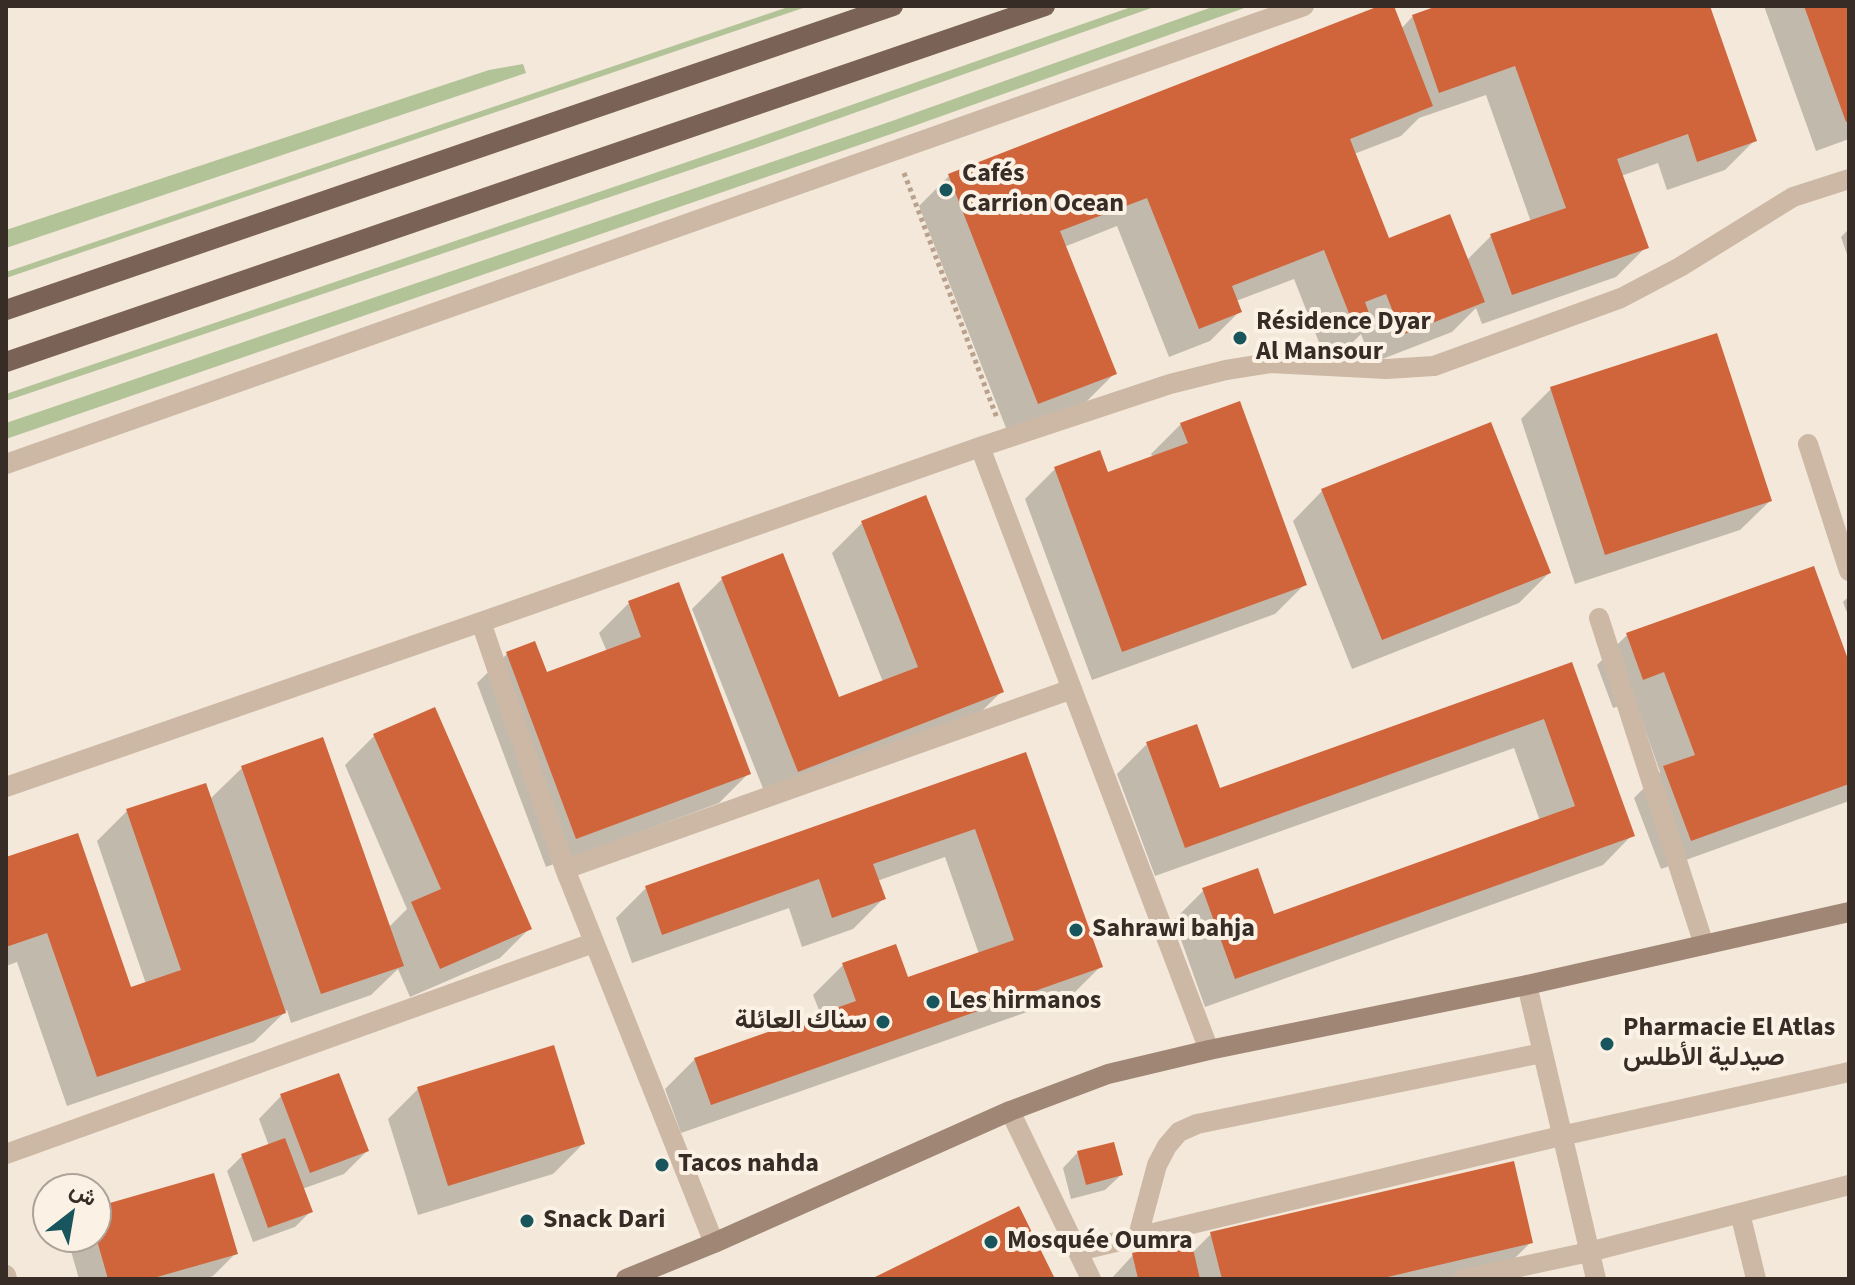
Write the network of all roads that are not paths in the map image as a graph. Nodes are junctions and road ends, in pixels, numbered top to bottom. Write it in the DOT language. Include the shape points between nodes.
graph roads {
  1 [pos="893,6"];
  2 [pos="1045,6"];
  3 [pos="1304,6"];
  4 [pos="1849,179"];
  5 [pos="6,310"];
  6 [pos="6,362"];
  7 [pos="1808,444"];
  8 [pos="980,447"];
  9 [pos="6,464"];
  10 [pos="1849,571"];
  11 [pos="1599,618"];
  12 [pos="481,622"];
  13 [pos="1072,689"];
  14 [pos="6,787"];
  15 [pos="565,869"];
  16 [pos="1849,912"];
  17 [pos="593,943"];
  18 [pos="1704,945"];
  19 [pos="1527,985"];
  20 [pos="1209,1050"];
  21 [pos="1542,1053"];
  22 [pos="1849,1072"];
  23 [pos="1010,1111"];
  24 [pos="1561,1136"];
  25 [pos="6,1154"];
  26 [pos="1849,1185"];
  27 [pos="1740,1213"];
  28 [pos="1138,1236"];
  29 [pos="714,1243"];
  30 [pos="1078,1251"];
  31 [pos="1589,1252"];
  32 [pos="626,1279"];
  33 [pos="1091,1279"];
  34 [pos="1463,1279"];
  35 [pos="1596,1279"];
  36 [pos="1756,1279"];
  1 -- 5 [label="main road"];
  2 -- 6 [label="main road"];
  3 -- 9 [label="street"];
  4 -- 8 [label="street" via="1793,197 1621,298 1434,366 1270,363 1226,370"];
  7 -- 10 [label="street"];
  8 -- 12 [label="street"];
  8 -- 13 [label="street"];
  11 -- 18 [label="street"];
  12 -- 14 [label="street"];
  12 -- 15 [label="street"];
  13 -- 15 [label="street"];
  13 -- 20 [label="street"];
  15 -- 17 [label="street"];
  16 -- 18 [label="main road"];
  17 -- 25 [label="street"];
  17 -- 29 [label="street"];
  18 -- 19 [label="main road"];
  19 -- 20 [label="main road"];
  19 -- 21 [label="street"];
  20 -- 23 [label="main road" via="1108,1074"];
  21 -- 24 [label="street"];
  21 -- 28 [label="street" via="1179,1132 1157,1165"];
  22 -- 24 [label="street"];
  23 -- 29 [label="main road"];
  23 -- 30 [label="street"];
  24 -- 28 [label="street"];
  24 -- 31 [label="street"];
  26 -- 27 [label="street"];
  27 -- 31 [label="street"];
  27 -- 36 [label="street"];
  28 -- 30 [label="street"];
  29 -- 32 [label="main road"];
  30 -- 33 [label="street"];
  31 -- 34 [label="street"];
  31 -- 35 [label="street"];
}
